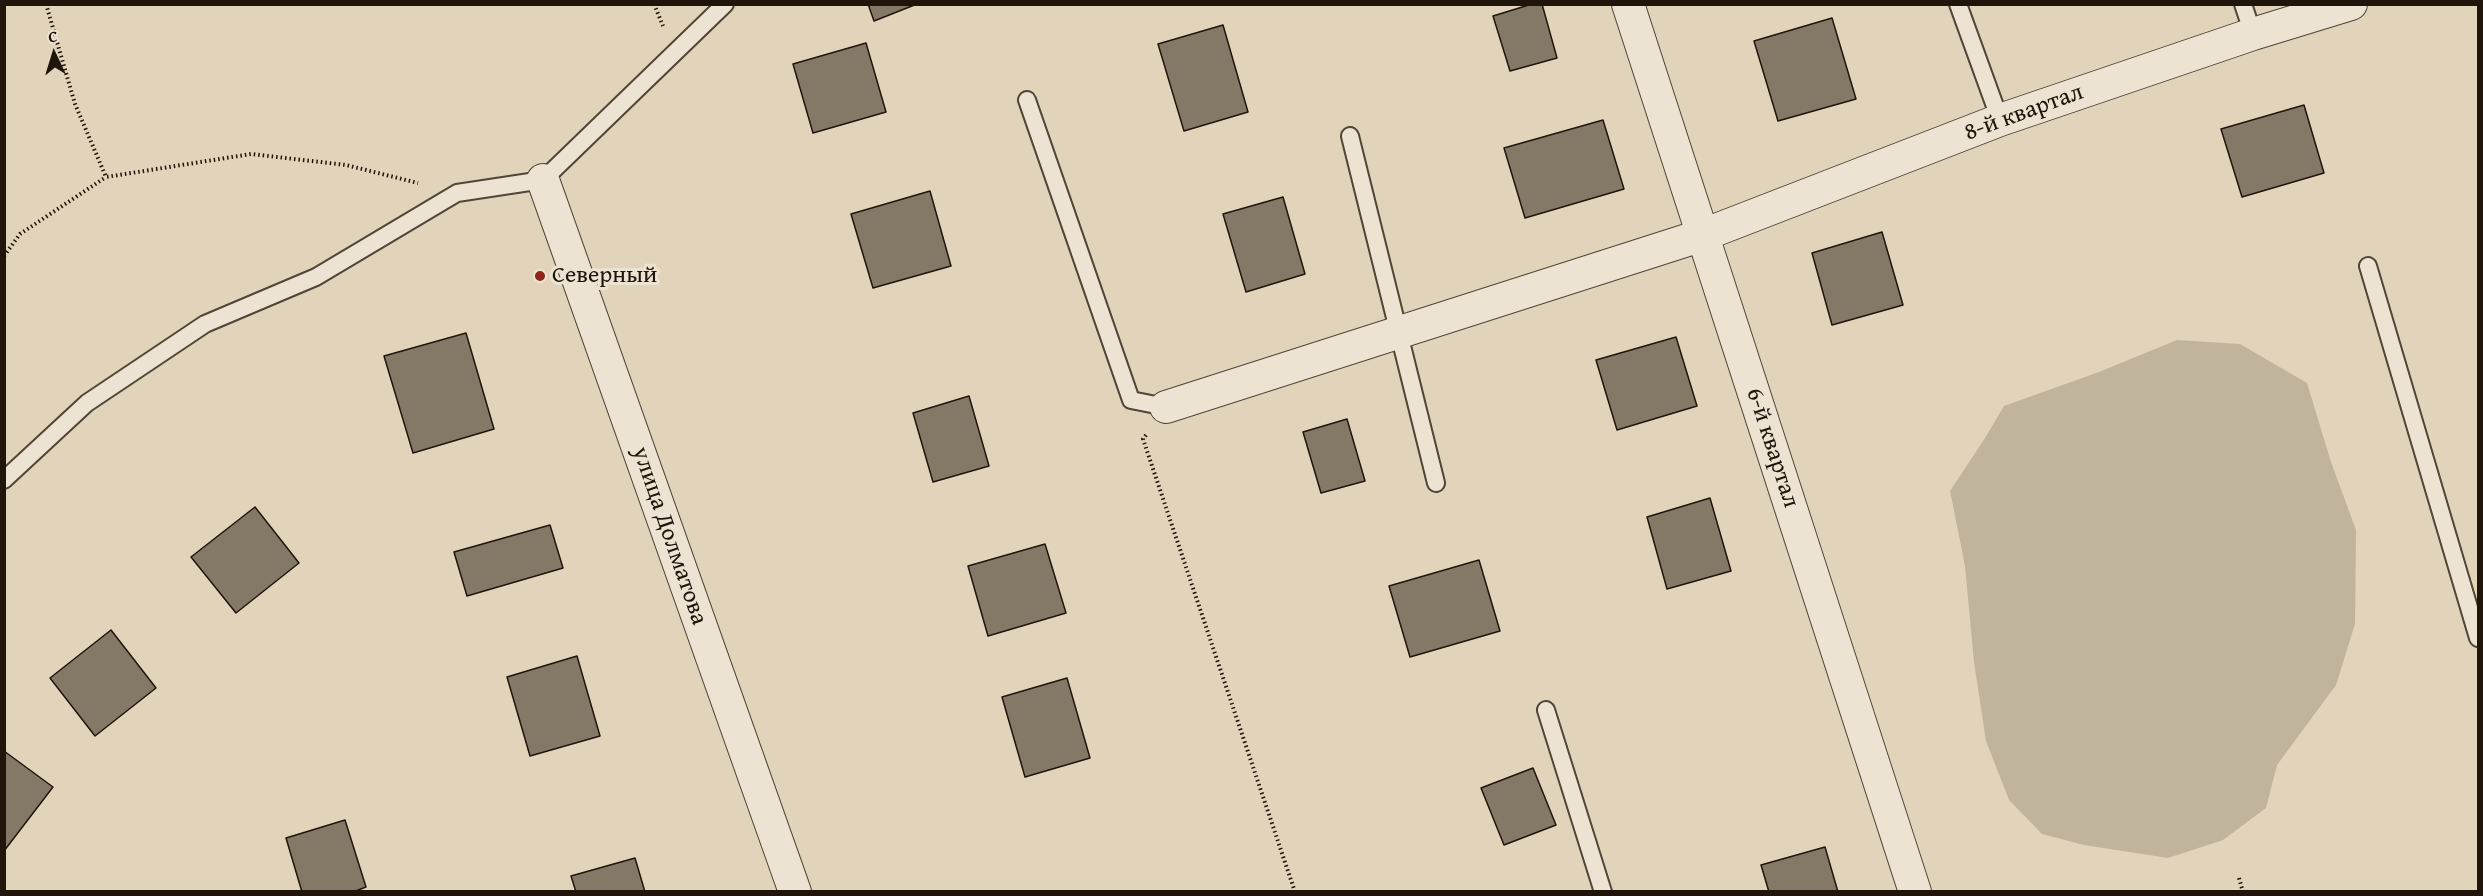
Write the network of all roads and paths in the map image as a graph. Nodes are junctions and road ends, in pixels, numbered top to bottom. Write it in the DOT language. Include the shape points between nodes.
graph roads {
  1 [pos="46,4"];
  2 [pos="725,4"];
  3 [pos="1628,4"];
  4 [pos="1958,4"];
  5 [pos="2243,4"];
  6 [pos="2350,4"];
  7 [pos="2253,34"];
  8 [pos="1027,100"];
  9 [pos="2000,120"];
  10 [pos="1350,136"];
  11 [pos="106,177"];
  12 [pos="543,180"];
  13 [pos="457,193"];
  14 [pos="1703,235"];
  15 [pos="4,256"];
  16 [pos="2368,266"];
  17 [pos="1400,331"];
  18 [pos="1166,406"];
  19 [pos="4,480"];
  20 [pos="1436,483"];
  21 [pos="2478,638"];
  22 [pos="1546,710"];
  23 [pos="2239,878"];
  24 [pos="795,891"];
  25 [pos="1295,891"];
  26 [pos="1603,891"];
  27 [pos="1916,891"];
  28 [pos="2243,891"];
  1 -- 11 [label="path" via="75,104"];
  2 -- 12 [label="lane"];
  3 -- 14 [label="street, 6-й квартал"];
  4 -- 9 [label="lane"];
  5 -- 7 [label="lane"];
  6 -- 7 [label="street, 8-й квартал"];
  7 -- 9 [label="street, 8-й квартал"];
  8 -- 18 [label="lane" via="1131,400"];
  9 -- 14 [label="street, 8-й квартал"];
  10 -- 17 [label="lane"];
  11 -- 13 [label="path" via="251,154 346,165"];
  11 -- 15 [label="path" via="20,234"];
  12 -- 13 [label="lane"];
  12 -- 24 [label="street, улица Долматова"];
  13 -- 19 [label="lane" via="316,277 205,324 87,403"];
  14 -- 17 [label="street, 8-й квартал"];
  14 -- 27 [label="street, 6-й квартал"];
  16 -- 21 [label="lane"];
  17 -- 18 [label="street, 8-й квартал"];
  17 -- 20 [label="lane"];
  18 -- 25 [label="path" via="1143,439"];
  22 -- 26 [label="lane"];
  23 -- 28 [label="path"];
}
